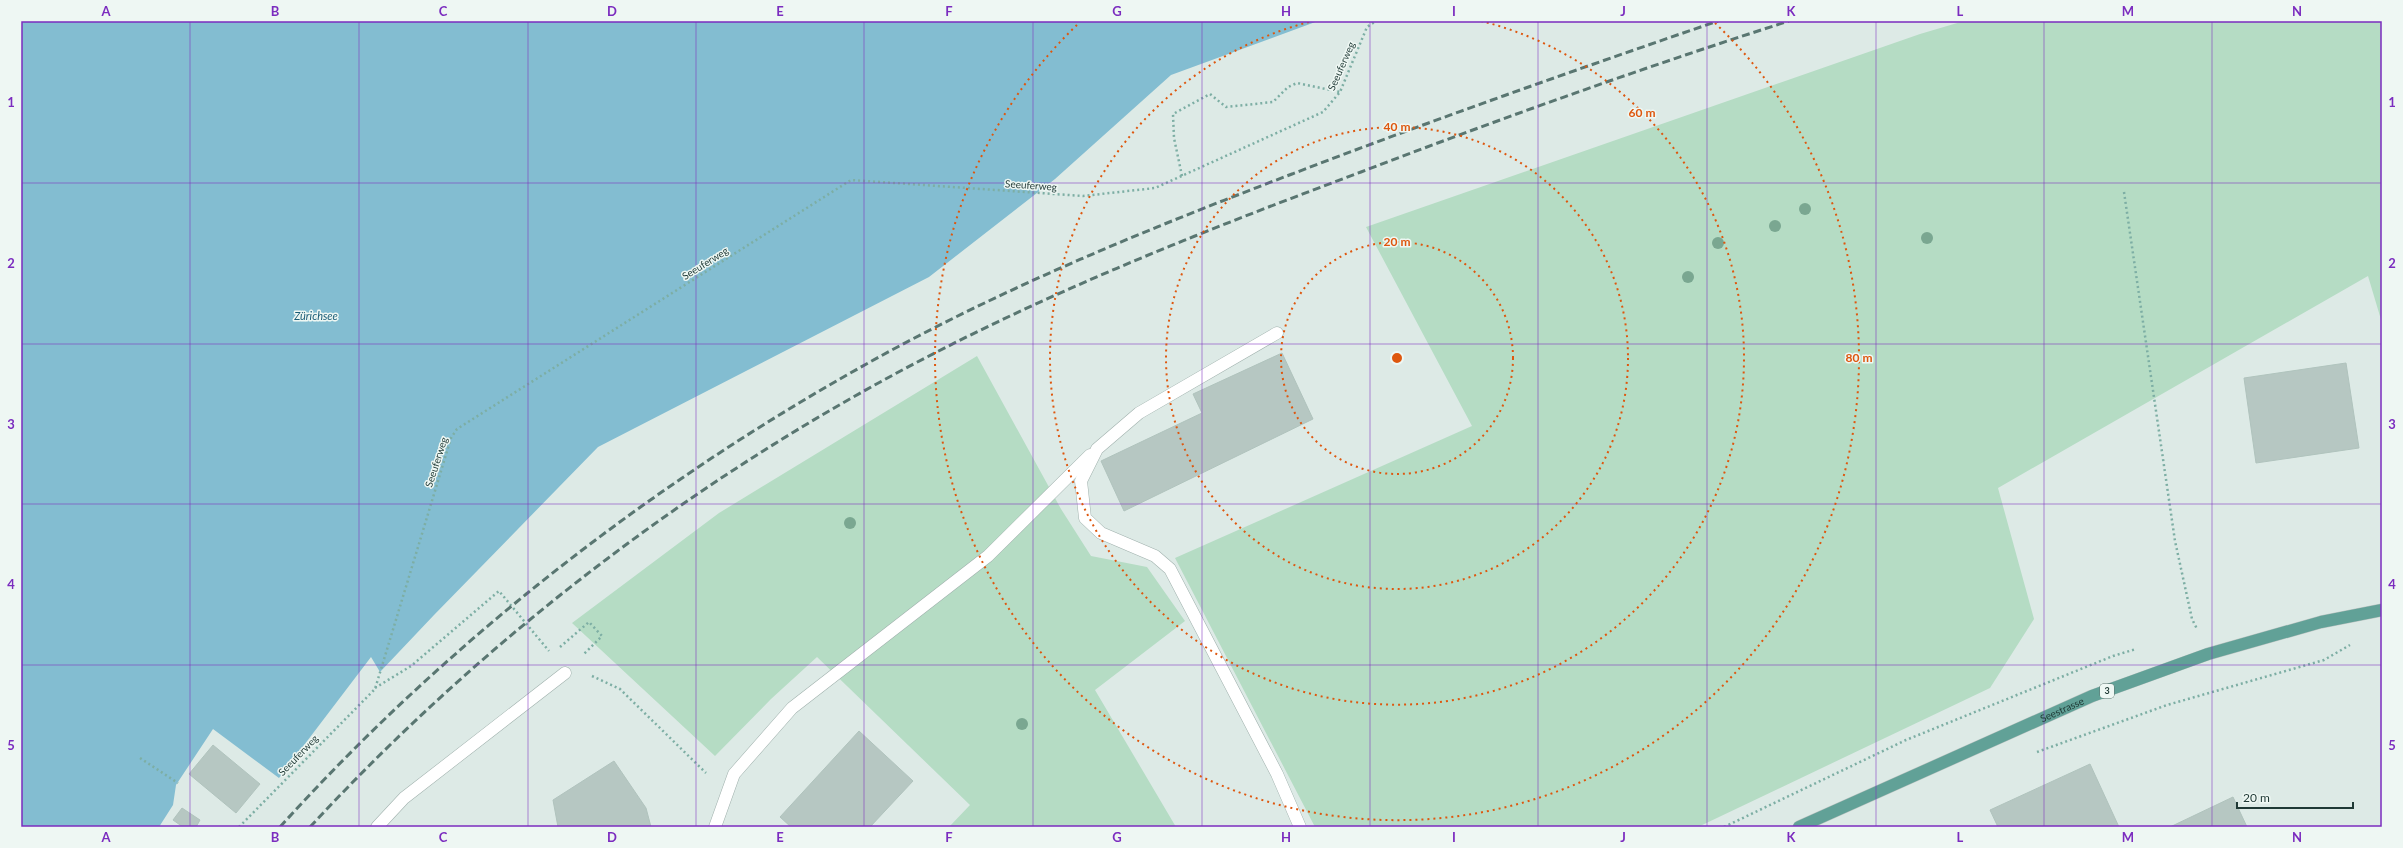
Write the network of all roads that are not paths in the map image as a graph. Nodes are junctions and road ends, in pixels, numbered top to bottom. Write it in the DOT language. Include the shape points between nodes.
graph roads {
  1 [pos="1277,333"];
  2 [pos="1097,449"];
  3 [pos="2382,610"];
  4 [pos="565,673"];
  5 [pos="377,827"];
  6 [pos="715,827"];
  7 [pos="1300,827"];
  8 [pos="1799,827"];
  1 -- 2 [label="lane" via="1139,413"];
  2 -- 6 [label="lane" via="988,556 792,708 734,774"];
  2 -- 7 [label="lane" via="1081,481 1085,518 1101,533 1156,556 1170,569 1277,774"];
  3 -- 8 [label="main road, Seestrasse / 3" via="2321,622 2208,654 2092,696"];
  4 -- 5 [label="lane" via="404,798"];
}
